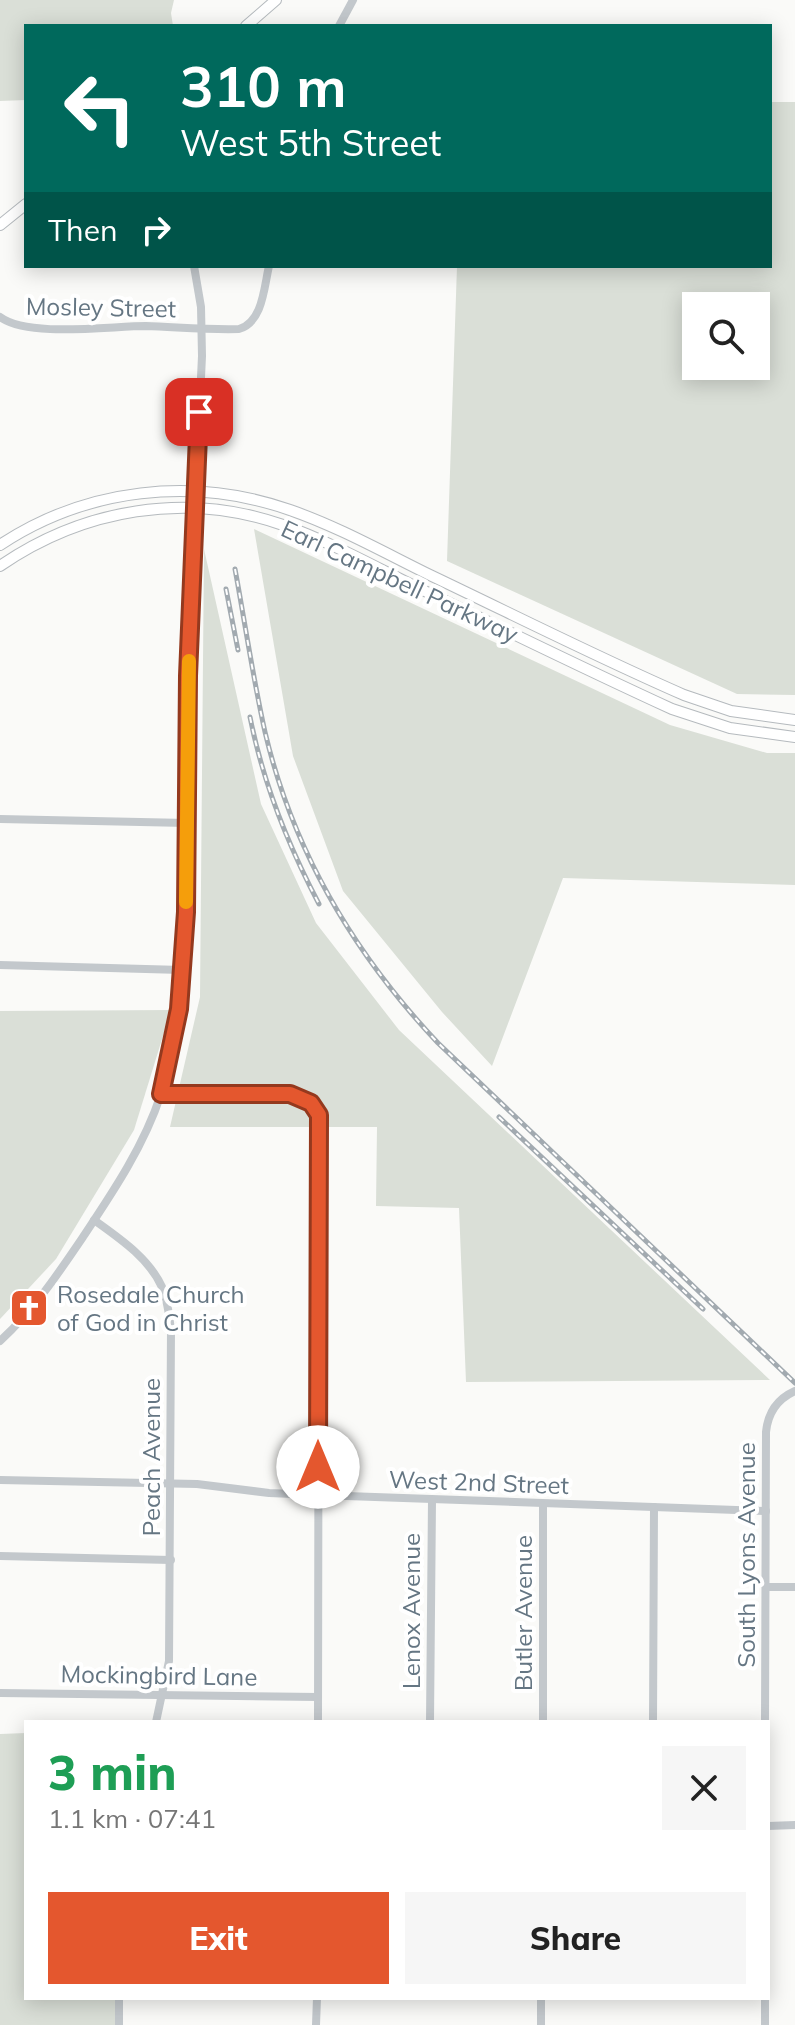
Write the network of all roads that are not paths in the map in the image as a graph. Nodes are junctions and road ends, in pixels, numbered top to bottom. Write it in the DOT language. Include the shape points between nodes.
graph roads {
  1 [pos="276,0"];
  2 [pos="353,0"];
  3 [pos="248,24"];
  4 [pos="340,24"];
  5 [pos="24,206"];
  6 [pos="0,225"];
  7 [pos="194,268"];
  8 [pos="268,268"];
  9 [pos="0,317"];
  10 [pos="202,329"];
  11 [pos="195,490"];
  12 [pos="195,508"];
  13 [pos="0,545"];
  14 [pos="0,566"];
  15 [pos="790,720"];
  16 [pos="790,737"];
  17 [pos="0,819"];
  18 [pos="187,823"];
  19 [pos="0,965"];
  20 [pos="182,970"];
  21 [pos="161,1094"];
  22 [pos="94,1220"];
  23 [pos="0,1341"];
  24 [pos="791,1393"];
  25 [pos="0,1480"];
  26 [pos="171,1484"];
  27 [pos="318,1495"];
  28 [pos="432,1500"];
  29 [pos="543,1505"];
  30 [pos="654,1507"];
  31 [pos="766,1511"];
  32 [pos="0,1556"];
  33 [pos="171,1560"];
  34 [pos="766,1587"];
  35 [pos="795,1587"];
  36 [pos="0,1693"];
  37 [pos="163,1695"];
  38 [pos="318,1697"];
  39 [pos="157,1720"];
  40 [pos="318,1720"];
  41 [pos="430,1720"];
  42 [pos="543,1720"];
  43 [pos="653,1720"];
  44 [pos="765,1720"];
  45 [pos="795,1825"];
  46 [pos="770,1826"];
  47 [pos="119,2000"];
  48 [pos="317,2000"];
  49 [pos="541,2000"];
  50 [pos="765,2000"];
  51 [pos="119,2025"];
  52 [pos="316,2025"];
  53 [pos="541,2025"];
  54 [pos="765,2025"];
  1 -- 3 [label="main road"];
  2 -- 4 [label="street"];
  5 -- 6 [label="main road"];
  7 -- 10 [label="street"];
  8 -- 10 [label="street, Mosley Street" via="251,324"];
  9 -- 10 [label="street, Mosley Street" via="17,326 39,328"];
  10 -- 11 [label="street"];
  11 -- 12 [label="street"];
  11 -- 13 [label="main road, Earl Campbell Parkway" via="100,500 41,522"];
  11 -- 15 [label="main road, Earl Campbell Parkway" via="249,498 305,515 684,695 731,711"];
  12 -- 14 [label="main road, Earl Campbell Parkway" via="144,510 84,522"];
  12 -- 16 [label="main road, Earl Campbell Parkway" via="298,531 672,709 730,728"];
  12 -- 18 [label="street"];
  15 -- 16 [label="main road"];
  17 -- 18 [label="street"];
  18 -- 20 [label="street"];
  19 -- 20 [label="street"];
  20 -- 21 [label="street"];
  21 -- 22 [label="street" via="131,1161"];
  21 -- 27 [label="street" via="275,1093 296,1095 315,1107 320,1123"];
  22 -- 23 [label="street" via="40,1297"];
  22 -- 26 [label="street, Peach Avenue" via="128,1246 162,1287 171,1330"];
  24 -- 31 [label="street, South Lyons Avenue" via="774,1407 767,1424"];
  25 -- 26 [label="street, West 2nd Street"];
  26 -- 27 [label="street, West 2nd Street"];
  26 -- 33 [label="street, Peach Avenue"];
  27 -- 28 [label="street, West 2nd Street"];
  27 -- 38 [label="street"];
  28 -- 29 [label="street, West 2nd Street"];
  28 -- 41 [label="street, Lenox Avenue"];
  29 -- 30 [label="street, West 2nd Street"];
  29 -- 42 [label="street, Butler Avenue"];
  30 -- 31 [label="street, West 2nd Street"];
  30 -- 43 [label="street"];
  31 -- 34 [label="street, South Lyons Avenue"];
  32 -- 33 [label="street"];
  33 -- 37 [label="street, Peach Avenue"];
  34 -- 35 [label="street"];
  34 -- 44 [label="street, South Lyons Avenue"];
  36 -- 37 [label="street, Mockingbird Lane"];
  37 -- 38 [label="street, Mockingbird Lane"];
  37 -- 39 [label="street, Peach Avenue"];
  38 -- 40 [label="street"];
  45 -- 46 [label="street"];
  47 -- 51 [label="street"];
  48 -- 52 [label="street"];
  49 -- 53 [label="street"];
  50 -- 54 [label="street"];
}
